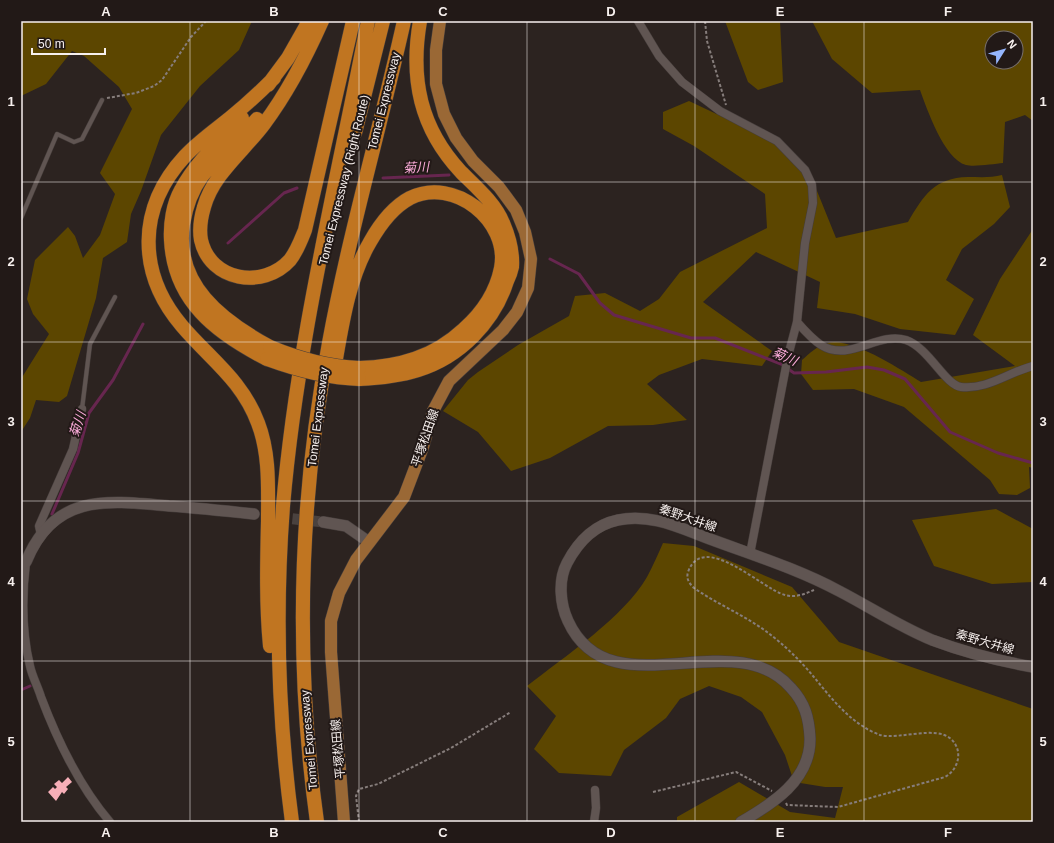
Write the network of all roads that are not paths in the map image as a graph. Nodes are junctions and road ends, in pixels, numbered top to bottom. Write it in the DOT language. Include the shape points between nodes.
graph roads {
  1 [pos="309,21"];
  2 [pos="322,21"];
  3 [pos="353,21"];
  4 [pos="368,21"];
  5 [pos="383,21"];
  6 [pos="404,21"];
  7 [pos="420,21"];
  8 [pos="440,21"];
  9 [pos="638,21"];
  10 [pos="302,62"];
  11 [pos="274,78"];
  12 [pos="102,100"];
  13 [pos="21,218"];
  14 [pos="116,297"];
  15 [pos="797,322"];
  16 [pos="306,340"];
  17 [pos="268,353"];
  18 [pos="1033,366"];
  19 [pos="359,373"];
  20 [pos="82,410"];
  21 [pos="308,507"];
  22 [pos="254,514"];
  23 [pos="323,522"];
  24 [pos="41,535"];
  25 [pos="369,542"];
  26 [pos="750,554"];
  27 [pos="23,563"];
  28 [pos="1033,667"];
  29 [pos="281,720"];
  30 [pos="595,790"];
  31 [pos="110,822"];
  32 [pos="292,822"];
  33 [pos="317,822"];
  34 [pos="344,822"];
  35 [pos="594,822"];
  36 [pos="741,822"];
  1 -- 11 [label="highway"];
  2 -- 10 [label="highway"];
  3 -- 10 [label="highway" via="305,230 290,260 279,269 267,276 245,279 225,272 208,256 201,240 200,222 204,205 223,172 277,107"];
  4 -- 16 [label="highway"];
  5 -- 16 [label="highway, Tomei Expressway (Right Route)"];
  6 -- 21 [label="highway, Tomei Expressway" via="349,242 335,310 318,410"];
  7 -- 19 [label="highway" via="416,75 420,102 429,127 443,150 491,204 503,222 511,246 512,268 502,299 485,325 460,347 419,369 380,378"];
  8 -- 25 [label="main road, 平塚松田線" via="436,50 436,84 444,114 472,161 499,187 516,210 525,232 531,259 528,288 517,312 503,330 450,382 433,411 423,447 404,497"];
  9 -- 15 [label="street" via="659,56 682,82 727,114 777,141 809,177 813,203 805,243"];
  10 -- 17 [label="highway" via="252,125 202,177 190,196 182,232 183,252 188,269 204,298"];
  11 -- 17 [label="highway" via="242,118 202,158 192,172 180,191 172,214 170,233 171,252 177,272 194,306 219,330 242,346"];
  11 -- 29 [label="highway" via="198,143 173,170 155,204 148,254 155,283 166,306 232,377 249,402 258,424 267,471 269,637"];
  12 -- 13 [label="lane" via="82,139 74,142 57,134"];
  14 -- 20 [label="lane" via="90,344"];
  15 -- 18 [label="street" via="821,345 831,350 852,350 894,338 908,341 928,354 948,379 959,386 974,387 986,384"];
  15 -- 26 [label="street" via="783,377"];
  16 -- 29 [label="highway, Tomei Expressway" via="293,419 283,512 278,611"];
  17 -- 19 [label="highway, bridge" via="343,367"];
  19 -- 21 [label="highway" via="398,364 432,352 453,339 476,318 492,294 501,268 500,248 493,228 482,213 469,202 451,194 430,192 410,198 380,226 369,243 358,266 345,314"];
  20 -- 24 [label="street" via="73,449 39,526"];
  21 -- 33 [label="highway, Tomei Expressway" via="304,586 304,673"];
  22 -- 24 [label="main road" via="117,501 101,502 73,509 57,519"];
  23 -- 25 [label="main road" via="346,526"];
  24 -- 27 [label="main road"];
  25 -- 34 [label="main road, 平塚松田線" via="356,560 339,593 331,621"];
  26 -- 28 [label="main road, 秦野大井線" via="793,569 931,639 975,654"];
  26 -- 36 [label="main road, 秦野大井線" via="654,519 616,520 585,536 565,567 561,587 563,610 573,633 588,650 633,666 743,662 764,668 783,678 798,695 809,718 810,742 804,766 792,786 770,805"];
  27 -- 31 [label="street" via="30,666 49,718 72,766 94,804"];
  29 -- 32 [label="highway, Tomei Expressway"];
  30 -- 35 [label="street"];
}
